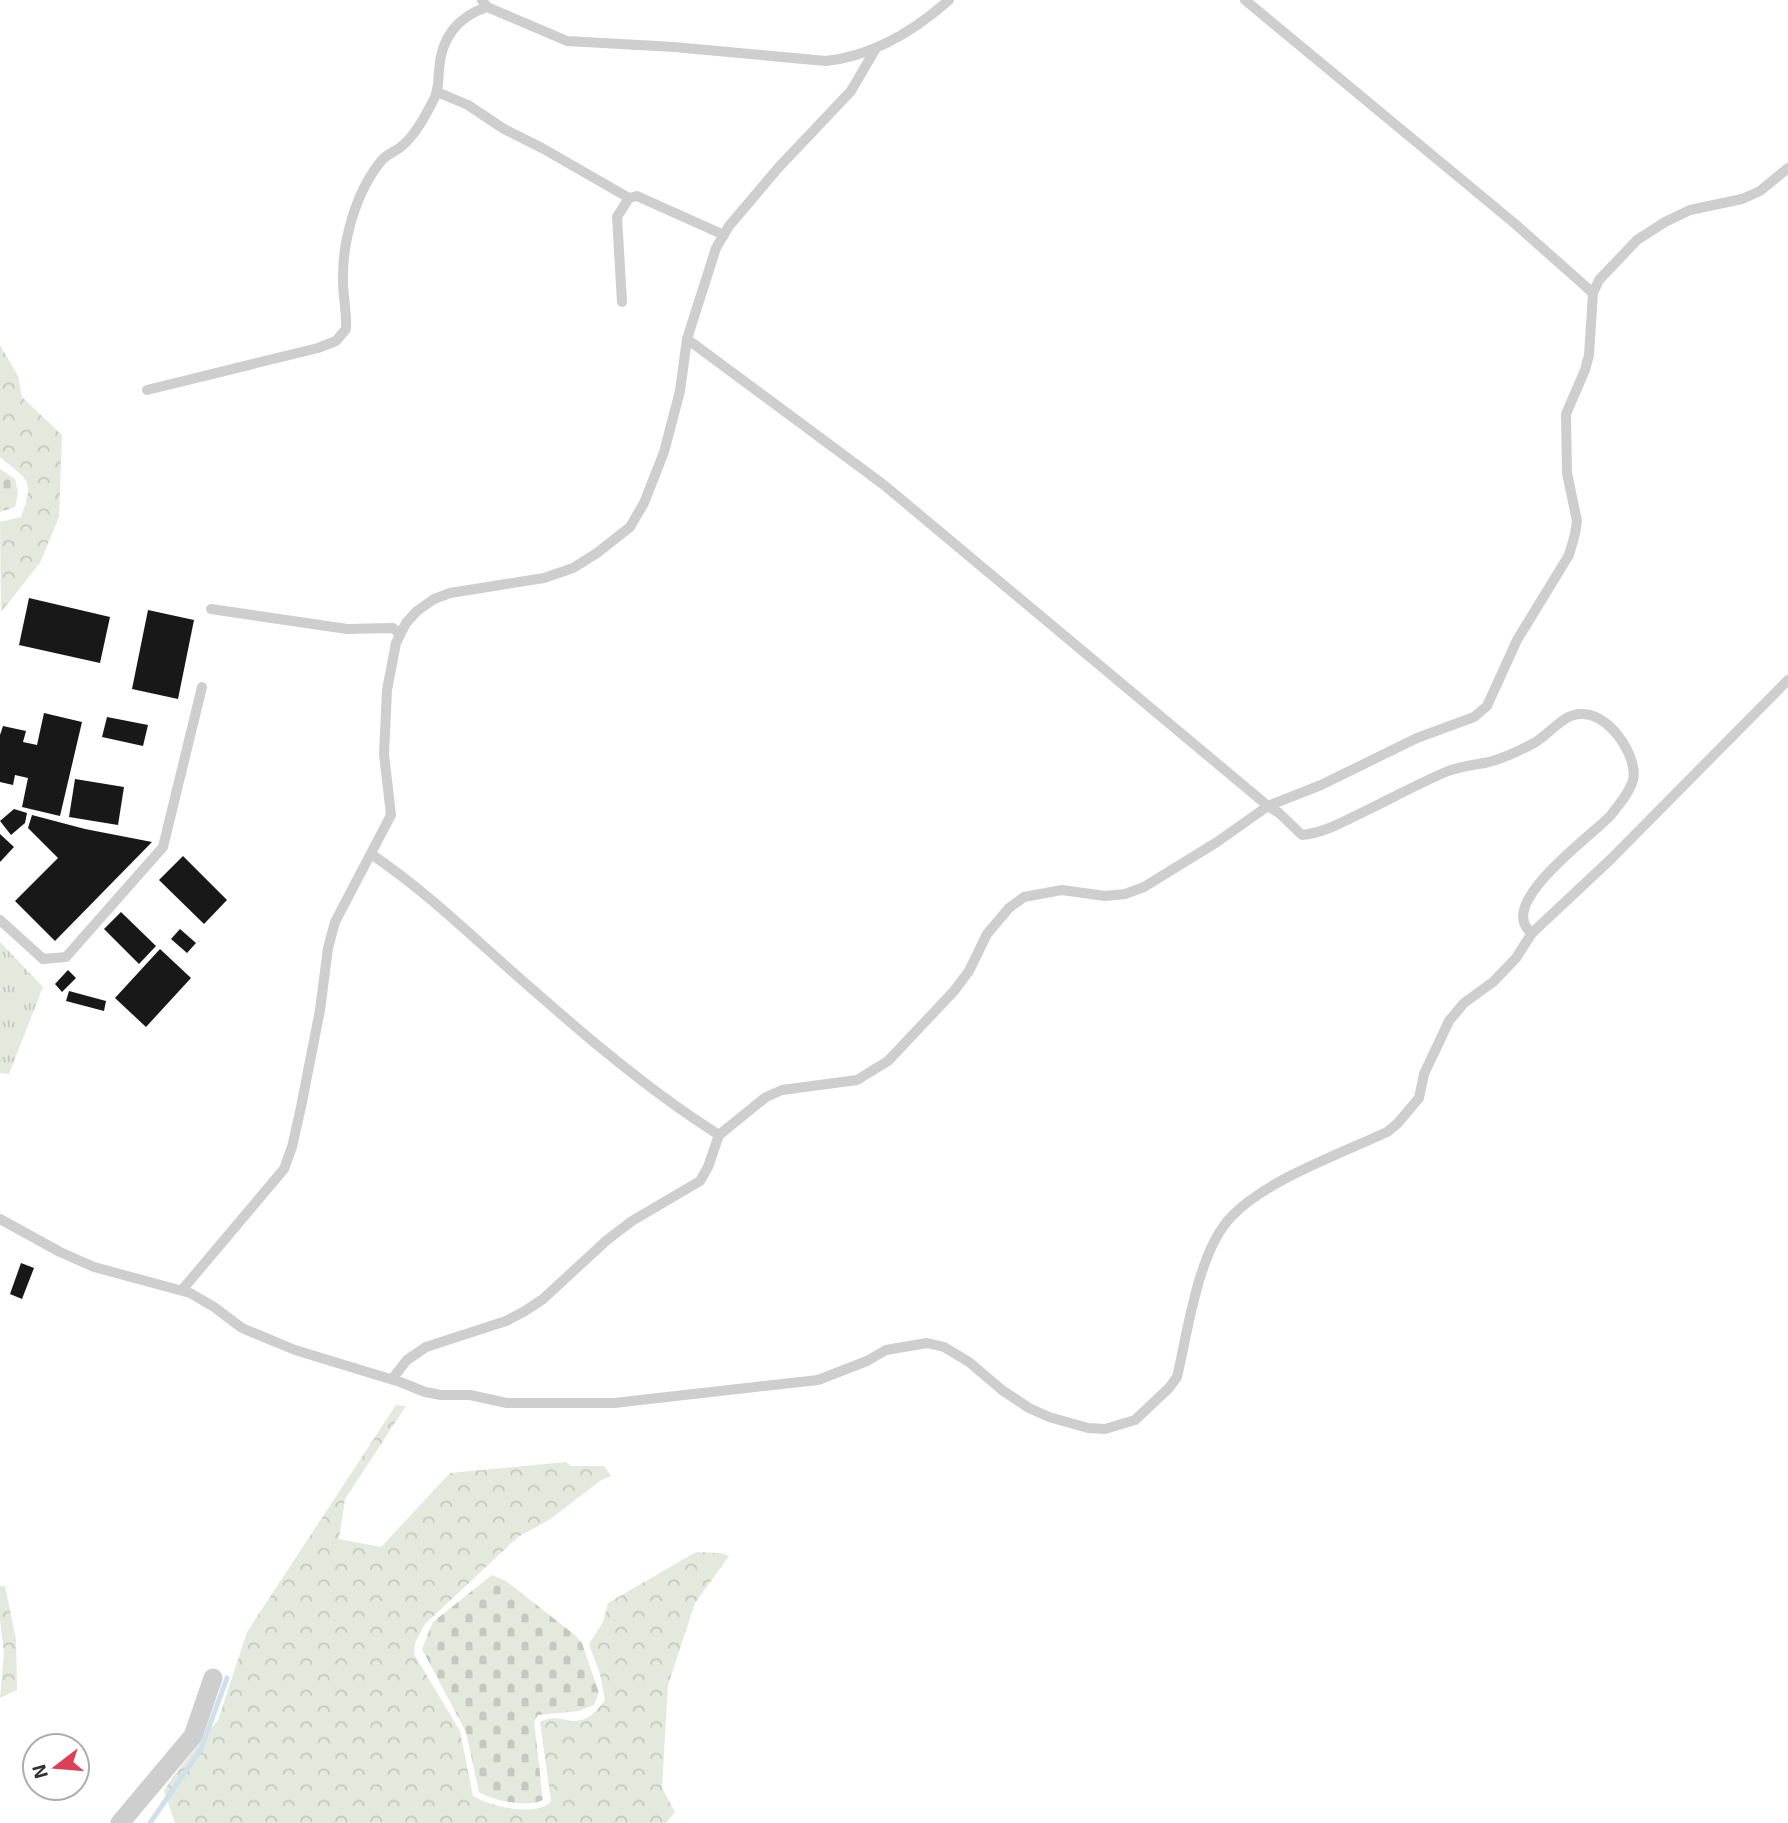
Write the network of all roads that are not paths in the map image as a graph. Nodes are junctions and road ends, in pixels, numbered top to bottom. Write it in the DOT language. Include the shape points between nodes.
graph roads {
  1 [pos="949,0"];
  2 [pos="1245,0"];
  3 [pos="485,4"];
  4 [pos="876,48"];
  5 [pos="437,92"];
  6 [pos="1788,169"];
  7 [pos="629,198"];
  8 [pos="724,235"];
  9 [pos="1593,293"];
  10 [pos="622,302"];
  11 [pos="687,339"];
  12 [pos="147,390"];
  13 [pos="211,609"];
  14 [pos="400,634"];
  15 [pos="1788,680"];
  16 [pos="202,687"];
  17 [pos="1268,806"];
  18 [pos="370,854"];
  19 [pos="0,920"];
  20 [pos="1532,933"];
  21 [pos="719,1135"];
  22 [pos="0,1219"];
  23 [pos="182,1290"];
  24 [pos="392,1379"];
  25 [pos="213,1678"];
  26 [pos="120,1823"];
  1 -- 4 [label="lane"];
  2 -- 9 [label="lane"];
  3 -- 4 [label="lane" via="567,41 826,61 851,59"];
  3 -- 5 [label="lane" via="452,30 441,52"];
  4 -- 8 [label="lane" via="851,90"];
  5 -- 7 [label="lane" via="468,105"];
  5 -- 12 [label="lane" via="411,136 384,158 361,195 344,258 345,329 336,341"];
  6 -- 9 [label="lane" via="1742,199 1690,210 1665,222 1637,240 1599,280"];
  7 -- 8 [label="lane" via="637,196"];
  7 -- 10 [label="lane" via="617,217"];
  8 -- 11 [label="lane"];
  9 -- 17 [label="lane" via="1589,355 1566,414 1575,534 1569,555 1517,640 1488,706 1474,717"];
  11 -- 14 [label="lane" via="680,391 664,452 630,527 573,568 434,599 416,611"];
  11 -- 17 [label="lane" via="884,485"];
  13 -- 14 [label="lane" via="346,629 393,628"];
  14 -- 18 [label="lane" via="387,690 384,754 391,815"];
  15 -- 20 [label="lane"];
  16 -- 19 [label="lane" via="163,847 65,957 43,959"];
  17 -- 20 [label="lane" via="1302,835 1311,834 1447,772 1490,762 1536,743 1573,715 1584,713 1598,719 1616,732 1627,748 1634,779 1609,817 1541,879 1524,912"];
  17 -- 21 [label="lane" via="1144,887 1105,896 1062,890 1024,897 987,934 954,991 888,1061 857,1080 782,1090 766,1097"];
  18 -- 21 [label="lane" via="406,877 674,1107"];
  18 -- 23 [label="lane" via="335,922 285,1169"];
  20 -- 24 [label="lane" via="1516,958 1449,1021 1424,1074 1419,1098 1397,1124 1273,1185 1230,1217 1200,1275 1177,1377 1135,1420 1105,1429 1049,1417 1002,1390 969,1362 927,1343 886,1350 818,1380 614,1403 507,1402 425,1392"];
  21 -- 24 [label="lane" via="700,1181 624,1227 543,1299 506,1321 426,1347 407,1360"];
  22 -- 23 [label="lane" via="94,1267"];
  23 -- 24 [label="lane" via="242,1328 295,1350"];
  25 -- 26 [label="street" via="193,1736"];
}
